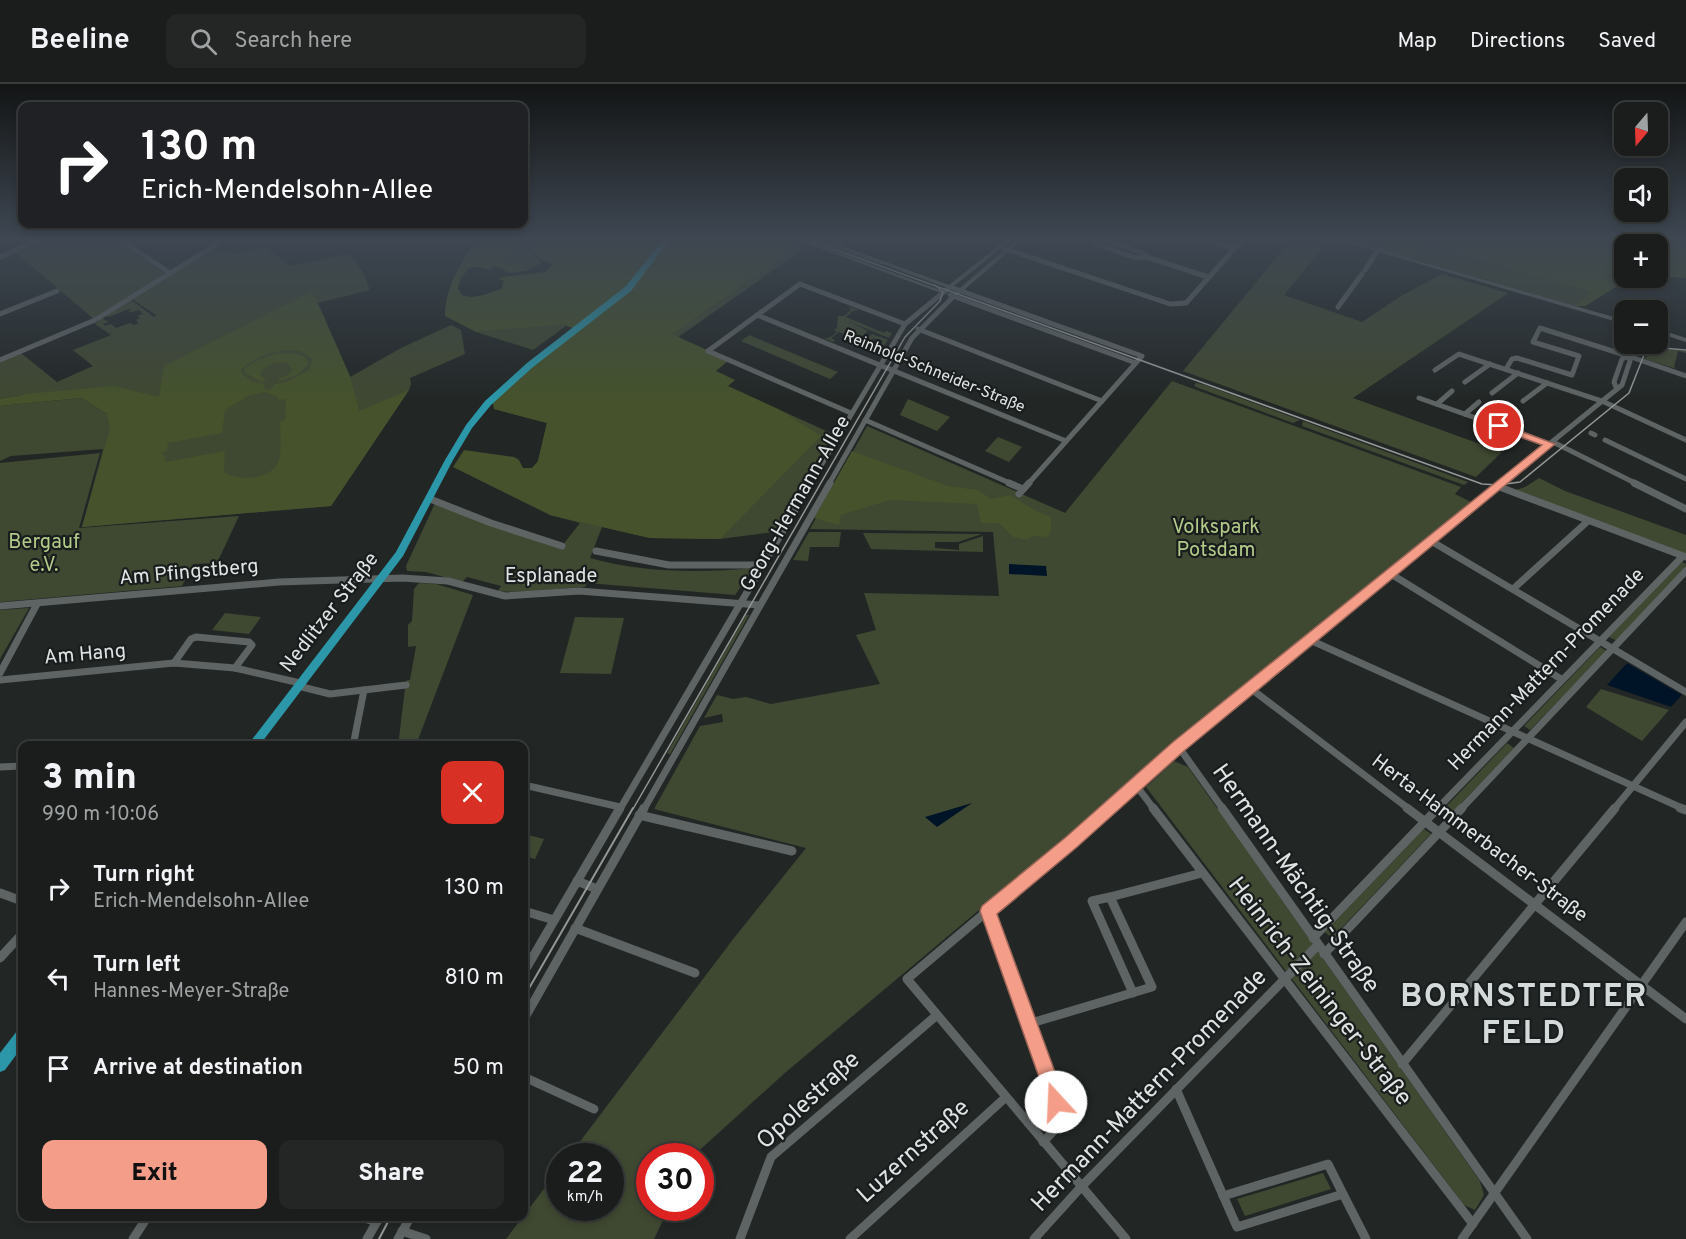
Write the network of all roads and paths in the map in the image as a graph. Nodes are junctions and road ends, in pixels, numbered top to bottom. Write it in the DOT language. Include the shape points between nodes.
graph roads {
  1 [pos="52,293"];
  2 [pos="138,293"];
  3 [pos="623,293"];
  4 [pos="788,293"];
  5 [pos="823,293"];
  6 [pos="942,293"];
  7 [pos="945,293"];
  8 [pos="958,293"];
  9 [pos="969,293"];
  10 [pos="1137,293"];
  11 [pos="1195,293"];
  12 [pos="1348,293"];
  13 [pos="1525,293"];
  14 [pos="954,296"];
  15 [pos="1338,307"];
  16 [pos="0,314"];
  17 [pos="757,315"];
  18 [pos="1614,319"];
  19 [pos="905,324"];
  20 [pos="918,329"];
  21 [pos="1668,334"];
  22 [pos="1686,340"];
  23 [pos="1628,356"];
  24 [pos="0,360"];
  25 [pos="1136,363"];
  26 [pos="1491,364"];
  27 [pos="879,365"];
  28 [pos="1506,369"];
  29 [pos="892,370"];
  30 [pos="1435,370"];
  31 [pos="1518,373"];
  32 [pos="1686,376"];
  33 [pos="1465,382"];
  34 [pos="1547,383"];
  35 [pos="1452,391"];
  36 [pos="1492,393"];
  37 [pos="1419,398"];
  38 [pos="1102,401"];
  39 [pos="1523,401"];
  40 [pos="1602,401"];
  41 [pos="1479,402"];
  42 [pos="1437,404"];
  43 [pos="851,413"];
  44 [pos="1465,414"];
  45 [pos="865,420"];
  46 [pos="1605,440"];
  47 [pos="1686,440"];
  48 [pos="1066,441"];
  49 [pos="1551,443"];
  50 [pos="1686,479"];
  51 [pos="1497,486"];
  52 [pos="430,499"];
  53 [pos="1686,509"];
  54 [pos="1588,521"];
  55 [pos="1431,541"];
  56 [pos="562,546"];
  57 [pos="596,551"];
  58 [pos="1684,557"];
  59 [pos="762,565"];
  60 [pos="1686,571"];
  61 [pos="1391,574"];
  62 [pos="382,579"];
  63 [pos="1513,589"];
  64 [pos="37,604"];
  65 [pos="739,604"];
  66 [pos="759,605"];
  67 [pos="0,606"];
  68 [pos="1310,639"];
  69 [pos="1599,640"];
  70 [pos="1614,649"];
  71 [pos="174,663"];
  72 [pos="235,668"];
  73 [pos="0,673"];
  74 [pos="1561,679"];
  75 [pos="0,680"];
  76 [pos="299,685"];
  77 [pos="406,685"];
  78 [pos="1250,688"];
  79 [pos="364,690"];
  80 [pos="1686,692"];
  81 [pos="1686,722"];
  82 [pos="1511,731"];
  83 [pos="1528,739"];
  84 [pos="256,741"];
  85 [pos="354,741"];
  86 [pos="1178,746"];
  87 [pos="18,766"];
  88 [pos="0,767"];
  89 [pos="1135,784"];
  90 [pos="528,786"];
  91 [pos="1633,786"];
  92 [pos="620,807"];
  93 [pos="1686,810"];
  94 [pos="639,815"];
  95 [pos="1425,822"];
  96 [pos="1438,832"];
  97 [pos="792,851"];
  98 [pos="1203,873"];
  99 [pos="577,881"];
  100 [pos="597,889"];
  101 [pos="0,893"];
  102 [pos="1110,897"];
  103 [pos="18,900"];
  104 [pos="1535,903"];
  105 [pos="988,911"];
  106 [pos="528,913"];
  107 [pos="554,920"];
  108 [pos="1686,922"];
  109 [pos="575,928"];
  110 [pos="18,938"];
  111 [pos="1316,941"];
  112 [pos="1324,954"];
  113 [pos="0,958"];
  114 [pos="528,965"];
  115 [pos="695,974"];
  116 [pos="1285,980"];
  117 [pos="1640,984"];
  118 [pos="1133,993"];
  119 [pos="528,1011"];
  120 [pos="937,1015"];
  121 [pos="1686,1019"];
  122 [pos="1028,1024"];
  123 [pos="18,1041"];
  124 [pos="1402,1064"];
  125 [pos="0,1065"];
  126 [pos="528,1079"];
  127 [pos="1176,1089"];
  128 [pos="1006,1097"];
  129 [pos="594,1109"];
  130 [pos="1043,1142"];
  131 [pos="1082,1187"];
  132 [pos="1494,1192"];
  133 [pos="1344,1194"];
  134 [pos="1224,1196"];
  135 [pos="145,1221"];
  136 [pos="377,1221"];
  137 [pos="408,1221"];
  138 [pos="1473,1224"];
  139 [pos="400,1235"];
  140 [pos="134,1239"];
  141 [pos="367,1239"];
  142 [pos="426,1239"];
  143 [pos="740,1239"];
  144 [pos="850,1239"];
  145 [pos="1034,1239"];
  146 [pos="1126,1239"];
  147 [pos="1366,1239"];
  148 [pos="1462,1239"];
  149 [pos="1527,1239"];
  1 -- 16 [label="street"];
  2 -- 24 [label="street" via="91,322"];
  3 -- 52 [label="main road, Nedlitzer Straße" via="488,403 469,427"];
  4 -- 17 [label="street"];
  5 -- 19 [label="street"];
  6 -- 19 [label="street, Georg-Hermann-Allee"];
  7 -- 14 [label="street"];
  8 -- 14 [label="street, Georg-Hermann-Allee"];
  9 -- 25 [label="street" via="1142,356"];
  10 -- 11 [label="street" via="1180,305"];
  12 -- 15 [label="street"];
  13 -- 18 [label="street"];
  14 -- 20 [label="street, Georg-Hermann-Allee"];
  14 -- 25 [label="street"];
  17 -- 27 [label="street, Reinhold-Schneider-Straße"];
  17 -- 43 [label="street" via="708,351"];
  19 -- 27 [label="street, Georg-Hermann-Allee"];
  20 -- 29 [label="street, Georg-Hermann-Allee"];
  20 -- 38 [label="street"];
  21 -- 22 [label="street"];
  23 -- 28 [label="street" via="1540,328 1533,342 1579,356 1572,375 1517,358"];
  23 -- 32 [label="street"];
  23 -- 40 [label="street" via="1622,385"];
  25 -- 38 [label="street"];
  26 -- 28 [label="street"];
  26 -- 30 [label="street" via="1459,354"];
  26 -- 33 [label="street"];
  27 -- 29 [label="street, Reinhold-Schneider-Straße"];
  27 -- 43 [label="street, Georg-Hermann-Allee"];
  28 -- 31 [label="street"];
  29 -- 45 [label="street, Georg-Hermann-Allee"];
  29 -- 48 [label="street, Reinhold-Schneider-Straße"];
  31 -- 34 [label="street"];
  31 -- 36 [label="street"];
  34 -- 39 [label="street"];
  34 -- 40 [label="street"];
  35 -- 42 [label="street"];
  37 -- 42 [label="street"];
  38 -- 48 [label="street"];
  40 -- 47 [label="street"];
  40 -- 49 [label="street"];
  41 -- 44 [label="street"];
  42 -- 44 [label="street"];
  43 -- 59 [label="street, Georg-Hermann-Allee"];
  44 -- 49 [label="street"];
  45 -- 48 [label="street" via="1021,492"];
  45 -- 66 [label="street, Georg-Hermann-Allee"];
  46 -- 50 [label="street"];
  49 -- 51 [label="street"];
  49 -- 53 [label="street"];
  51 -- 54 [label="street"];
  51 -- 55 [label="street"];
  52 -- 56 [label="street"];
  52 -- 62 [label="main road, Nedlitzer Straße" via="406,545"];
  54 -- 58 [label="street"];
  54 -- 63 [label="street"];
  55 -- 61 [label="street"];
  55 -- 63 [label="street"];
  57 -- 59 [label="street, Georg-Hermann-Allee" via="669,565"];
  58 -- 69 [label="street, Hermann-Mattern-Promenade"];
  59 -- 65 [label="street, Georg-Hermann-Allee"];
  60 -- 70 [label="street, Hermann-Mattern-Promenade"];
  61 -- 68 [label="street"];
  61 -- 74 [label="street"];
  62 -- 64 [label="street, Am Pfingstberg" via="279,582"];
  62 -- 65 [label="street, Esplanade" via="448,581 511,596 579,591"];
  62 -- 76 [label="main road, Nedlitzer Straße"];
  63 -- 69 [label="street"];
  64 -- 67 [label="street, Am Pfingstberg"];
  64 -- 73 [label="street"];
  65 -- 66 [label="street, Esplanade"];
  65 -- 92 [label="street, Georg-Hermann-Allee"];
  66 -- 94 [label="street, Georg-Hermann-Allee"];
  68 -- 78 [label="street"];
  68 -- 82 [label="street"];
  69 -- 70 [label="street"];
  69 -- 74 [label="street, Hermann-Mattern-Promenade"];
  70 -- 80 [label="street"];
  70 -- 83 [label="street, Hermann-Mattern-Promenade"];
  71 -- 72 [label="street, Am Hang"];
  71 -- 72 [label="street" via="196,637 249,642 252,645"];
  71 -- 75 [label="street, Am Hang"];
  72 -- 76 [label="street, Am Hang"];
  74 -- 82 [label="street, Hermann-Mattern-Promenade"];
  76 -- 79 [label="street, Am Hang" via="330,694"];
  76 -- 84 [label="main road, Nedlitzer Straße"];
  77 -- 79 [label="street, Am Hang"];
  78 -- 86 [label="street"];
  78 -- 95 [label="street, Herta-Hammerbacher-Straße"];
  79 -- 85 [label="street"];
  81 -- 91 [label="street"];
  82 -- 83 [label="street"];
  82 -- 95 [label="street, Hermann-Mattern-Promenade"];
  83 -- 91 [label="street"];
  83 -- 96 [label="street, Hermann-Mattern-Promenade"];
  86 -- 89 [label="street"];
  86 -- 111 [label="street, Hermann-Mächtig-Straße"];
  87 -- 88 [label="street"];
  89 -- 98 [label="street, Heinrich-Zeininger-Straße"];
  89 -- 105 [label="street"];
  90 -- 92 [label="street"];
  91 -- 93 [label="street"];
  91 -- 104 [label="street"];
  92 -- 99 [label="street, Georg-Hermann-Allee"];
  94 -- 97 [label="street"];
  94 -- 100 [label="street, Georg-Hermann-Allee"];
  95 -- 96 [label="street, Herta-Hammerbacher-Straße"];
  95 -- 111 [label="street, Hermann-Mattern-Promenade"];
  96 -- 104 [label="street, Herta-Hammerbacher-Straße"];
  96 -- 112 [label="street, Hermann-Mattern-Promenade"];
  98 -- 102 [label="street"];
  98 -- 116 [label="street, Heinrich-Zeininger-Straße"];
  99 -- 100 [label="street"];
  99 -- 107 [label="street, Georg-Hermann-Allee"];
  100 -- 109 [label="street, Georg-Hermann-Allee"];
  101 -- 103 [label="street"];
  102 -- 118 [label="street" via="1092,902"];
  102 -- 118 [label="street" via="1152,987"];
  104 -- 117 [label="street, Herta-Hammerbacher-Straße"];
  104 -- 124 [label="street"];
  105 -- 120 [label="street" via="908,979"];
  105 -- 122 [label="street"];
  106 -- 107 [label="street"];
  107 -- 114 [label="street, Georg-Hermann-Allee"];
  108 -- 117 [label="street"];
  109 -- 115 [label="street"];
  109 -- 119 [label="street, Georg-Hermann-Allee"];
  110 -- 113 [label="street"];
  111 -- 112 [label="street, Hermann-Mächtig-Straße"];
  111 -- 116 [label="street, Hermann-Mattern-Promenade"];
  112 -- 124 [label="street, Hermann-Mächtig-Straße"];
  116 -- 127 [label="street, Hermann-Mattern-Promenade"];
  116 -- 138 [label="street, Heinrich-Zeininger-Straße"];
  117 -- 121 [label="street, Herta-Hammerbacher-Straße"];
  117 -- 132 [label="street"];
  118 -- 122 [label="street"];
  120 -- 128 [label="street"];
  120 -- 143 [label="street, Opolestraße" via="771,1157"];
  122 -- 130 [label="street" via="1063,1121"];
  123 -- 125 [label="main road"];
  124 -- 132 [label="street, Hermann-Mächtig-Straße"];
  126 -- 129 [label="street"];
  127 -- 131 [label="street, Hermann-Mattern-Promenade"];
  127 -- 134 [label="street"];
  128 -- 130 [label="street"];
  128 -- 144 [label="street, Luzernstraße"];
  130 -- 131 [label="street"];
  131 -- 145 [label="street, Hermann-Mattern-Promenade"];
  131 -- 146 [label="street"];
  132 -- 138 [label="street"];
  132 -- 149 [label="street, Hermann-Mächtig-Straße"];
  133 -- 134 [label="street" via="1328,1164"];
  133 -- 134 [label="street" via="1237,1227"];
  133 -- 147 [label="street"];
  135 -- 140 [label="street"];
  136 -- 141 [label="street"];
  137 -- 139 [label="street"];
  138 -- 148 [label="street"];
  139 -- 142 [label="street"];
}
